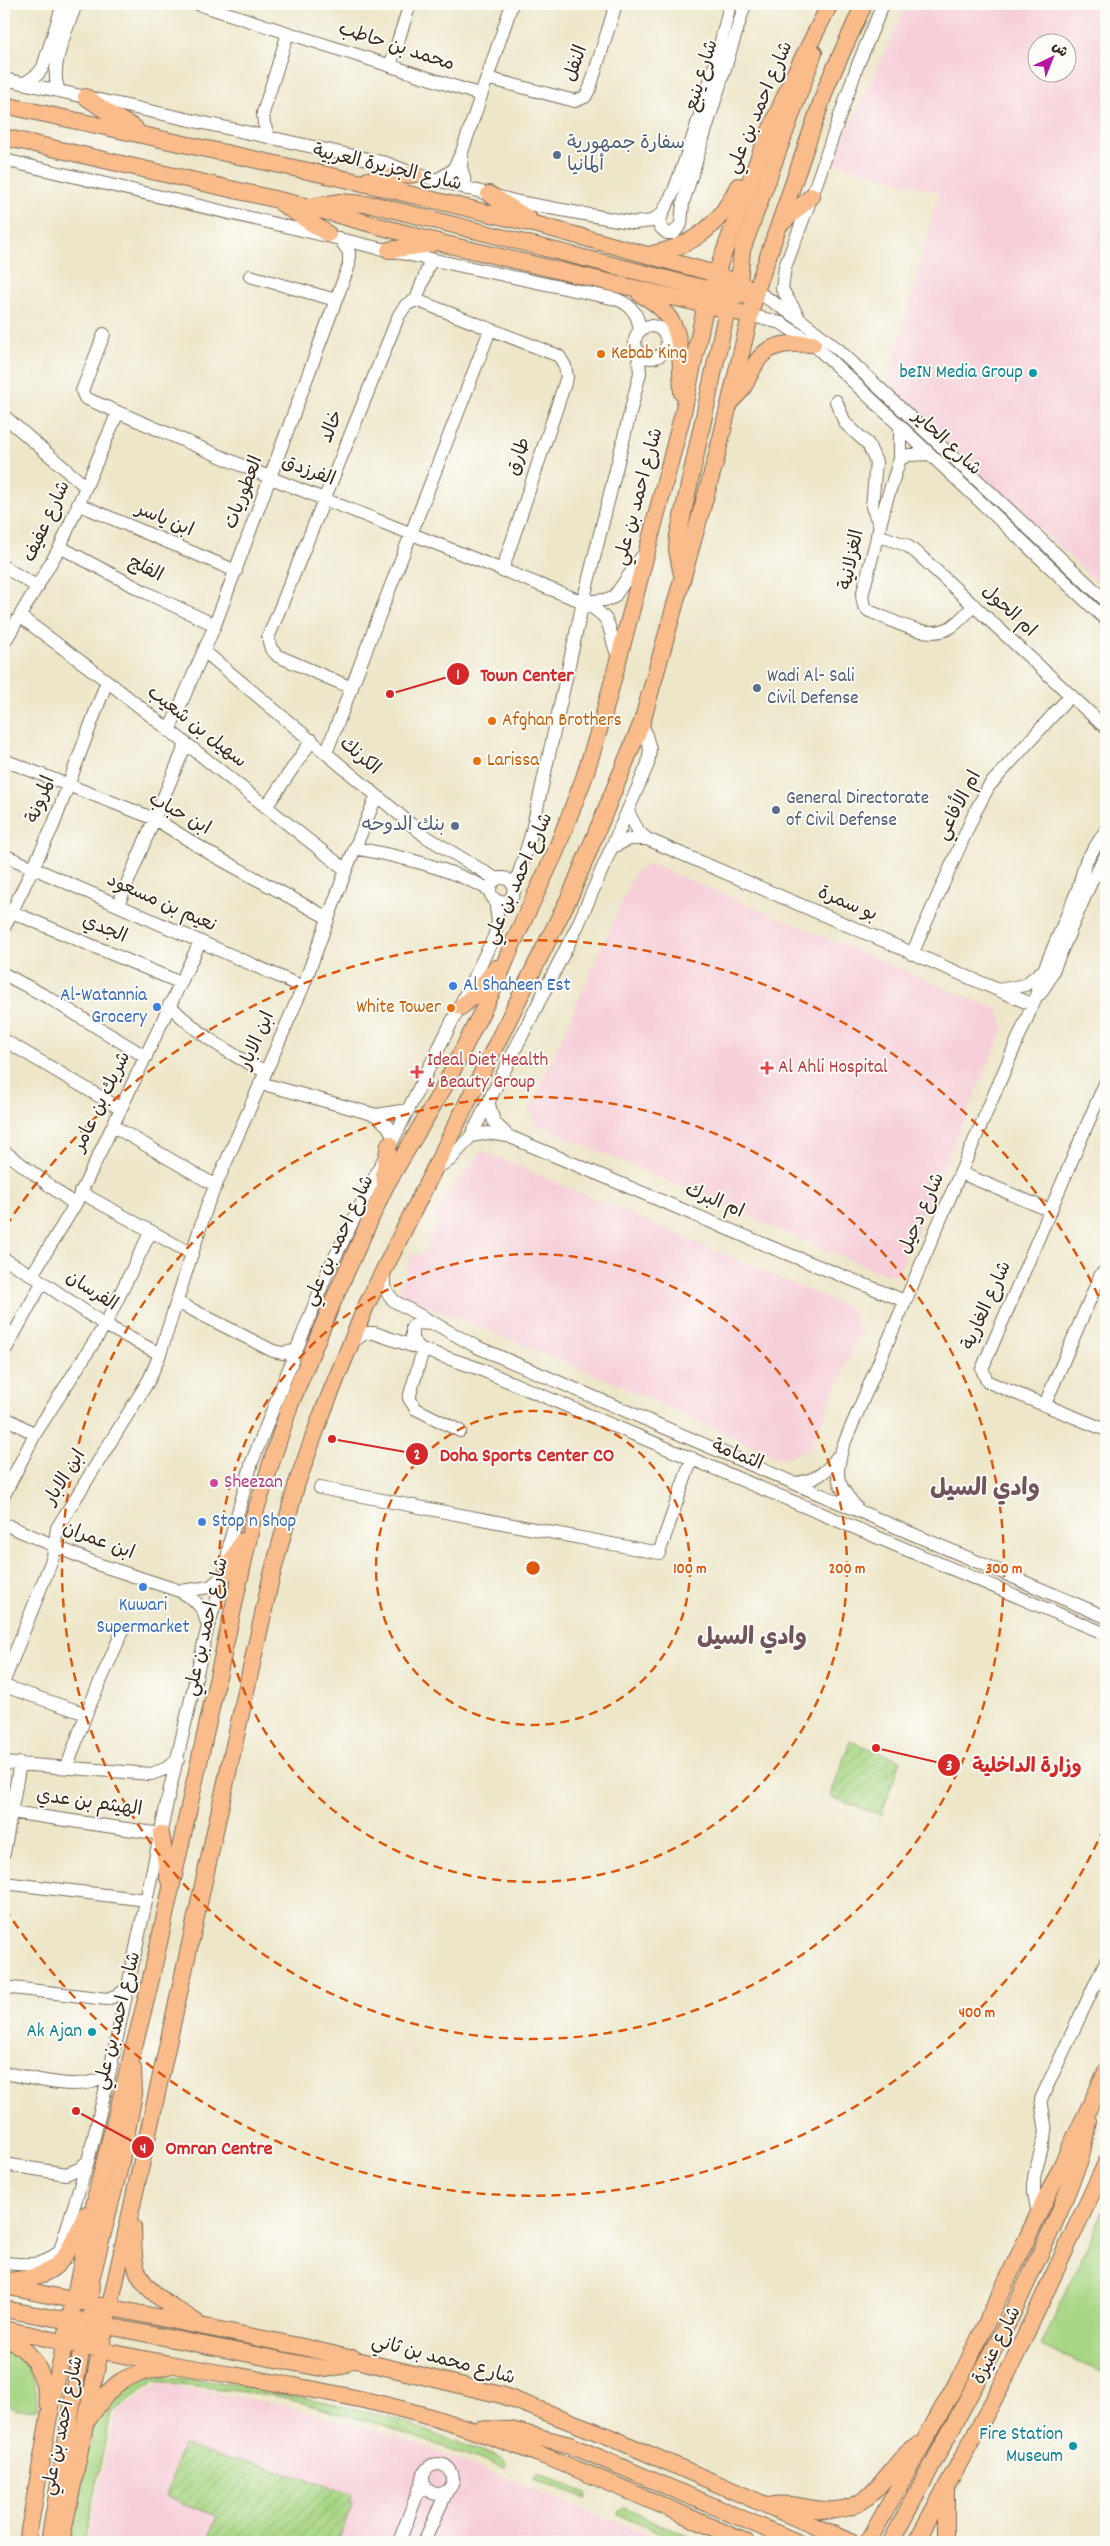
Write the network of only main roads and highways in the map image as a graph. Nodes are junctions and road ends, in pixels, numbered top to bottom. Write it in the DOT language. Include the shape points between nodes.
graph roads {
  1 [pos="864,4"];
  2 [pos="829,6"];
  3 [pos="804,55"];
  4 [pos="86,97"];
  5 [pos="4,104"];
  6 [pos="4,137"];
  7 [pos="162,140"];
  8 [pos="416,174"];
  9 [pos="354,181"];
  10 [pos="489,194"];
  11 [pos="812,196"];
  12 [pos="277,200"];
  13 [pos="309,207"];
  14 [pos="780,224"];
  15 [pos="542,226"];
  16 [pos="333,236"];
  17 [pos="441,243"];
  18 [pos="383,249"];
  19 [pos="651,255"];
  20 [pos="716,274"];
  21 [pos="622,285"];
  22 [pos="712,290"];
  23 [pos="736,291"];
  24 [pos="756,291"];
  25 [pos="707,306"];
  26 [pos="728,311"];
  27 [pos="749,315"];
  28 [pos="813,344"];
  29 [pos="730,402"];
  30 [pos="683,413"];
  31 [pos="683,580"];
  32 [pos="513,943"];
  33 [pos="461,1007"];
  34 [pos="391,1140"];
  35 [pos="385,1187"];
  36 [pos="254,1519"];
  37 [pos="225,1574"];
  38 [pos="162,1834"];
  39 [pos="169,1898"];
  40 [pos="133,2048"];
  41 [pos="1106,2072"];
  42 [pos="1087,2111"];
  43 [pos="1106,2163"];
  44 [pos="98,2187"];
  45 [pos="133,2198"];
  46 [pos="4,2281"];
  47 [pos="4,2286"];
  48 [pos="74,2301"];
  49 [pos="109,2308"];
  50 [pos="4,2309"];
  51 [pos="87,2325"];
  52 [pos="204,2327"];
  53 [pos="4,2329"];
  54 [pos="4,2338"];
  55 [pos="65,2342"];
  56 [pos="100,2349"];
  57 [pos="353,2358"];
  58 [pos="174,2365"];
  59 [pos="49,2418"];
  60 [pos="83,2427"];
  61 [pos="470,2430"];
  62 [pos="923,2441"];
  63 [pos="946,2491"];
  64 [pos="770,2506"];
  65 [pos="685,2516"];
  66 [pos="27,2542"];
  67 [pos="50,2542"];
  68 [pos="61,2542"];
  69 [pos="725,2542"];
  70 [pos="746,2542"];
  71 [pos="796,2542"];
  72 [pos="850,2542"];
  73 [pos="868,2542"];
  74 [pos="891,2542"];
  75 [pos="916,2542"];
  76 [pos="946,2542"];
  1 -- 14 [label="main road" via="828,83"];
  2 -- 3 [label="main road, شارع احمد بن علي"];
  2 -- 23 [label="main road" via="742,250"];
  3 -- 19 [label="main road" via="775,99 728,206 718,220 692,241"];
  3 -- 20 [label="main road, شارع احمد بن علي" via="760,154"];
  4 -- 7 [label="main road" via="113,116"];
  5 -- 7 [label="main road, شارع الجزيرة العربية"];
  6 -- 12 [label="main road"];
  7 -- 9 [label="main road, شارع الجزيرة العربية"];
  8 -- 9 [label="main road"];
  9 -- 15 [label="main road, شارع الجزيرة العربية"];
  10 -- 15 [label="main road"];
  11 -- 14 [label="main road"];
  12 -- 13 [label="main road"];
  12 -- 16 [label="main road"];
  13 -- 17 [label="main road"];
  13 -- 22 [label="main road" via="341,202 375,205"];
  14 -- 24 [label="main road"];
  15 -- 19 [label="main road, شارع الجزيرة العربية"];
  17 -- 18 [label="main road"];
  17 -- 21 [label="main road"];
  19 -- 20 [label="main road, شارع الجزيرة العربية"];
  20 -- 22 [label="main road, شارع احمد بن علي"];
  20 -- 23 [label="main road"];
  21 -- 25 [label="main road"];
  21 -- 30 [label="main road" via="653,301 666,312 676,329"];
  22 -- 23 [label="main road"];
  22 -- 25 [label="main road, شارع احمد بن علي"];
  23 -- 24 [label="main road"];
  23 -- 26 [label="main road"];
  23 -- 27 [label="main road"];
  24 -- 27 [label="main road"];
  25 -- 26 [label="main road"];
  25 -- 30 [label="main road, شارع احمد بن علي"];
  26 -- 27 [label="main road"];
  26 -- 31 [label="main road" via="678,536 677,550"];
  27 -- 29 [label="main road"];
  28 -- 29 [label="main road" via="792,343 774,347 756,363 746,387"];
  29 -- 31 [label="main road"];
  30 -- 32 [label="main road, شارع احمد بن علي" via="584,778 555,853"];
  31 -- 45 [label="main road" via="642,722 571,894 350,1343 297,1483 271,1578"];
  32 -- 33 [label="main road" via="486,982"];
  32 -- 35 [label="main road, شارع احمد بن علي" via="444,1087"];
  34 -- 35 [label="main road" via="384,1172"];
  35 -- 36 [label="main road, شارع احمد بن علي" via="290,1405"];
  36 -- 37 [label="main road"];
  36 -- 39 [label="main road, شارع احمد بن علي"];
  38 -- 39 [label="main road"];
  39 -- 40 [label="main road, شارع احمد بن علي"];
  40 -- 44 [label="main road, شارع احمد بن علي"];
  40 -- 51 [label="main road" via="134,2094 92,2280"];
  41 -- 42 [label="main road, شارع عنيزة"];
  42 -- 62 [label="main road, شارع عنيزة" via="965,2368"];
  42 -- 74 [label="main road" via="1084,2147 1059,2213 1009,2321"];
  43 -- 63 [label="main road, شارع عنيزة" via="1036,2317"];
  44 -- 46 [label="main road" via="66,2256 50,2272 29,2279"];
  44 -- 48 [label="main road, شارع احمد بن علي"];
  45 -- 49 [label="main road"];
  45 -- 52 [label="main road" via="137,2271 166,2302"];
  47 -- 48 [label="main road"];
  48 -- 51 [label="main road, شارع احمد بن علي"];
  49 -- 51 [label="main road, شارع محمد بن ثاني"];
  49 -- 52 [label="main road, شارع محمد بن ثاني"];
  50 -- 51 [label="main road"];
  51 -- 55 [label="main road, شارع احمد بن علي"];
  51 -- 55 [label="main road, شارع محمد بن ثاني"];
  51 -- 56 [label="main road, شارع محمد بن ثاني"];
  51 -- 56 [label="main road, شارع احمد بن علي"];
  51 -- 57 [label="main road" via="124,2328 238,2354 326,2369 342,2366"];
  51 -- 67 [label="main road"];
  52 -- 57 [label="main road, شارع محمد بن ثاني"];
  53 -- 55 [label="main road, شارع محمد بن ثاني"];
  54 -- 59 [label="main road" via="21,2347 40,2369"];
  55 -- 59 [label="main road, شارع احمد بن علي"];
  56 -- 58 [label="main road, شارع محمد بن ثاني"];
  56 -- 60 [label="main road, شارع احمد بن علي"];
  57 -- 64 [label="main road, شارع محمد بن ثاني" via="501,2395 605,2435"];
  58 -- 60 [label="main road" via="121,2379 108,2391"];
  58 -- 61 [label="main road, شارع محمد بن ثاني" via="341,2394"];
  59 -- 66 [label="main road, شارع احمد بن علي"];
  60 -- 68 [label="main road, شارع احمد بن علي"];
  61 -- 65 [label="main road, شارع محمد بن ثاني" via="565,2465"];
  61 -- 71 [label="main road" via="511,2430 570,2445"];
  62 -- 64 [label="main road" via="908,2451 878,2489 856,2505 818,2511 786,2504"];
  62 -- 73 [label="main road, شارع عنيزة"];
  63 -- 75 [label="main road, شارع عنيزة"];
  63 -- 76 [label="main road"];
  64 -- 72 [label="main road, شارع محمد بن ثاني"];
  65 -- 69 [label="main road"];
  65 -- 70 [label="main road, شارع محمد بن ثاني"];
}
